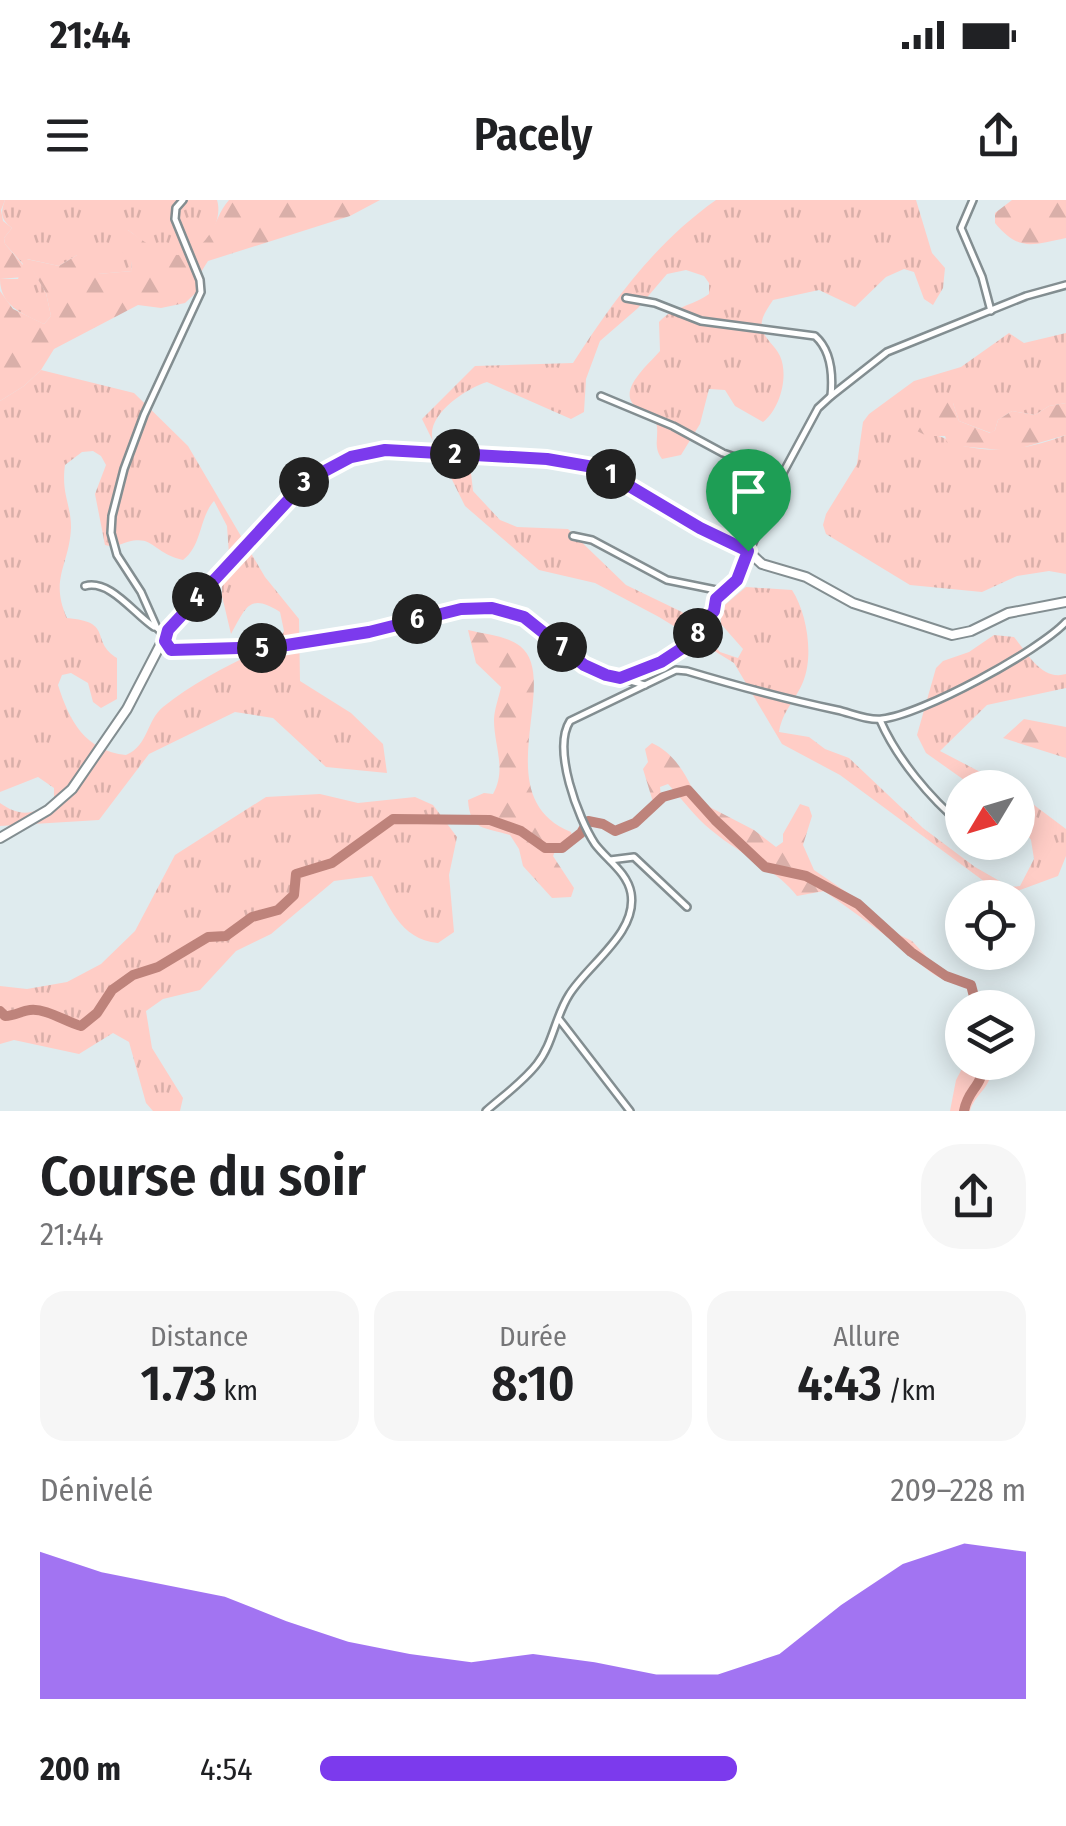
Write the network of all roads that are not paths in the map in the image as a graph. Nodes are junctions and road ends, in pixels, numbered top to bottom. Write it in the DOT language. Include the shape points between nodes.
graph roads {
  1 [pos="182,200"];
  2 [pos="973,200"];
  3 [pos="1066,286"];
  4 [pos="626,298"];
  5 [pos="992,310"];
  6 [pos="600,396"];
  7 [pos="831,396"];
  8 [pos="784,473"];
  9 [pos="573,536"];
  10 [pos="748,551"];
  11 [pos="85,586"];
  12 [pos="726,592"];
  13 [pos="1066,602"];
  14 [pos="1066,622"];
  15 [pos="156,628"];
  16 [pos="168,630"];
  17 [pos="165,641"];
  18 [pos="620,678"];
  19 [pos="646,686"];
  20 [pos="880,720"];
  21 [pos="945,810"];
  22 [pos="0,838"];
  23 [pos="610,860"];
  24 [pos="687,907"];
  25 [pos="558,1019"];
  26 [pos="486,1111"];
  27 [pos="630,1111"];
  1 -- 15 [label="street" via="175,218 201,292 144,415 111,524 117,555"];
  2 -- 5 [label="street" via="961,228"];
  3 -- 5 [label="street"];
  4 -- 7 [label="street" via="701,321 815,336 829,360"];
  5 -- 7 [label="street" via="887,352"];
  6 -- 8 [label="street" via="723,453"];
  7 -- 8 [label="street"];
  8 -- 10 [label="street"];
  9 -- 12 [label="street" via="667,580"];
  10 -- 12 [label="street"];
  10 -- 13 [label="street" via="762,564 806,577 854,603 952,636 1008,613"];
  10 -- 16 [label="street" via="599,468 385,450 351,457 306,481"];
  11 -- 15 [label="street" via="105,587"];
  12 -- 18 [label="street" via="687,645"];
  14 -- 20 [label="street" via="1044,643 982,677"];
  15 -- 16 [label="street"];
  16 -- 17 [label="street"];
  17 -- 18 [label="street" via="181,652 274,647 492,608 524,617 584,665"];
  17 -- 22 [label="street" via="72,789"];
  18 -- 19 [label="street"];
  19 -- 20 [label="street" via="661,674 686,670 773,698"];
  19 -- 23 [label="street" via="578,715 564,730 574,804"];
  20 -- 21 [label="street"];
  23 -- 24 [label="street" via="634,857"];
  23 -- 25 [label="street" via="628,885 630,912"];
  25 -- 26 [label="street" via="536,1066"];
  25 -- 27 [label="street"];
}
